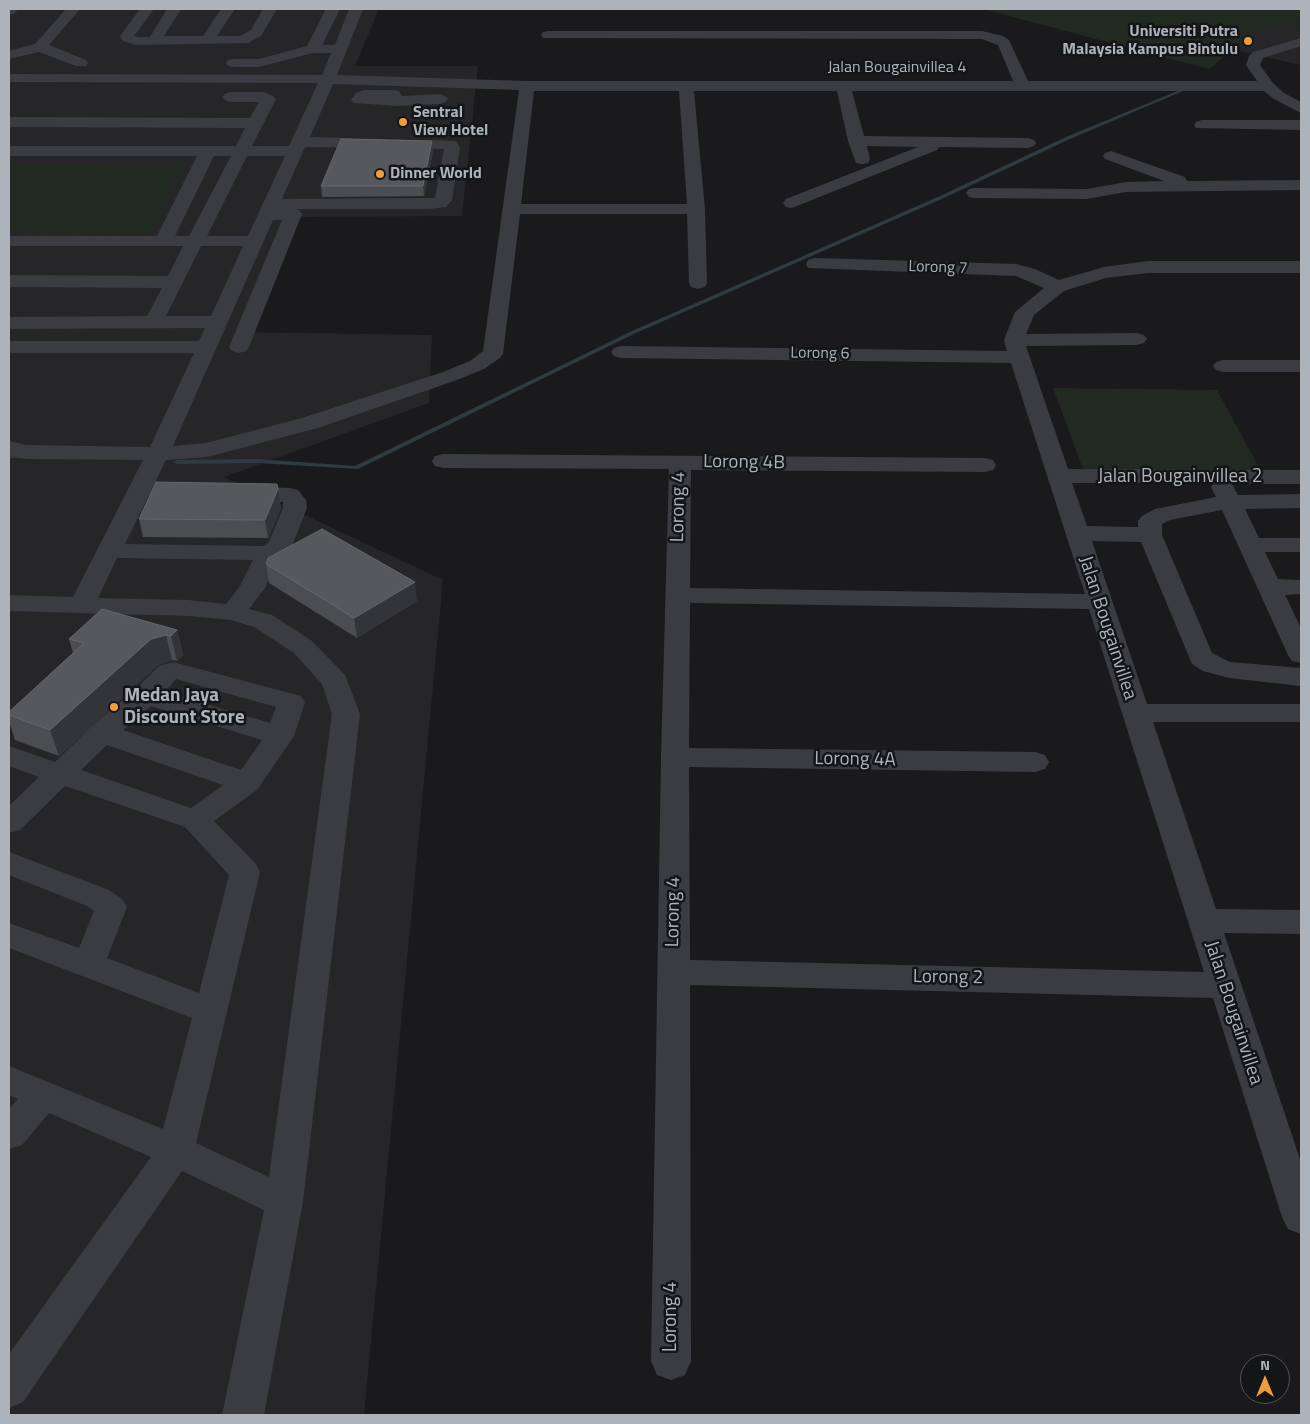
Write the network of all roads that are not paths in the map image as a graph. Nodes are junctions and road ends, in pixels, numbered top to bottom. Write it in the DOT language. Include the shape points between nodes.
graph roads {
  1 [pos="73,9"];
  2 [pos="147,9"];
  3 [pos="174,9"];
  4 [pos="228,9"];
  5 [pos="270,9"];
  6 [pos="333,9"];
  7 [pos="356,9"];
  8 [pos="548,35"];
  9 [pos="155,40"];
  10 [pos="207,40"];
  11 [pos="1301,42"];
  12 [pos="40,47"];
  13 [pos="313,49"];
  14 [pos="340,49"];
  15 [pos="9,55"];
  16 [pos="170,63"];
  17 [pos="220,63"];
  18 [pos="9,64"];
  19 [pos="9,78"];
  20 [pos="159,78"];
  21 [pos="328,79"];
  22 [pos="466,84"];
  23 [pos="1022,85"];
  24 [pos="527,86"];
  25 [pos="686,86"];
  26 [pos="843,86"];
  27 [pos="1268,86"];
  28 [pos="214,97"];
  29 [pos="413,99"];
  30 [pos="1301,108"];
  31 [pos="9,122"];
  32 [pos="255,123"];
  33 [pos="1202,125"];
  34 [pos="1301,125"];
  35 [pos="856,141"];
  36 [pos="944,142"];
  37 [pos="1028,142"];
  38 [pos="297,147"];
  39 [pos="9,151"];
  40 [pos="208,151"];
  41 [pos="240,151"];
  42 [pos="1111,156"];
  43 [pos="1152,171"];
  44 [pos="866,172"];
  45 [pos="1301,185"];
  46 [pos="1190,186"];
  47 [pos="1126,187"];
  48 [pos="975,193"];
  49 [pos="792,203"];
  50 [pos="512,208"];
  51 [pos="696,208"];
  52 [pos="269,209"];
  53 [pos="9,241"];
  54 [pos="254,241"];
  55 [pos="164,242"];
  56 [pos="194,242"];
  57 [pos="815,264"];
  58 [pos="1301,267"];
  59 [pos="9,282"];
  60 [pos="174,282"];
  61 [pos="698,282"];
  62 [pos="1057,287"];
  63 [pos="218,322"];
  64 [pos="9,323"];
  65 [pos="154,323"];
  66 [pos="1137,338"];
  67 [pos="9,347"];
  68 [pos="206,347"];
  69 [pos="239,348"];
  70 [pos="1016,348"];
  71 [pos="621,352"];
  72 [pos="1222,366"];
  73 [pos="1301,366"];
  74 [pos="9,448"];
  75 [pos="158,454"];
  76 [pos="443,461"];
  77 [pos="680,462"];
  78 [pos="985,465"];
  79 [pos="1058,476"];
  80 [pos="1218,476"];
  81 [pos="1301,477"];
  82 [pos="218,492"];
  83 [pos="1301,501"];
  84 [pos="1230,502"];
  85 [pos="1077,534"];
  86 [pos="1150,535"];
  87 [pos="1250,545"];
  88 [pos="1301,545"];
  89 [pos="109,551"];
  90 [pos="269,554"];
  91 [pos="1270,587"];
  92 [pos="1301,587"];
  93 [pos="677,595"];
  94 [pos="1099,602"];
  95 [pos="9,603"];
  96 [pos="82,604"];
  97 [pos="233,612"];
  98 [pos="1298,641"];
  99 [pos="1301,677"];
  100 [pos="1135,713"];
  101 [pos="1301,713"];
  102 [pos="102,733"];
  103 [pos="9,756"];
  104 [pos="675,757"];
  105 [pos="1035,762"];
  106 [pos="59,773"];
  107 [pos="247,783"];
  108 [pos="195,820"];
  109 [pos="9,823"];
  110 [pos="9,863"];
  111 [pos="1203,921"];
  112 [pos="1301,922"];
  113 [pos="9,935"];
  114 [pos="88,965"];
  115 [pos="673,972"];
  116 [pos="1224,985"];
  117 [pos="211,1011"];
  118 [pos="9,1080"];
  119 [pos="43,1095"];
  120 [pos="9,1134"];
  121 [pos="176,1151"];
  122 [pos="284,1202"];
  123 [pos="1301,1217"];
  124 [pos="671,1361"];
  125 [pos="9,1388"];
  126 [pos="244,1415"];
  1 -- 12 [label="street"];
  2 -- 9 [label="street" via="127,36 136,41"];
  3 -- 9 [label="street"];
  4 -- 10 [label="street"];
  5 -- 10 [label="street" via="252,37"];
  6 -- 13 [label="street"];
  7 -- 14 [label="street"];
  8 -- 23 [label="street" via="982,35 1004,43"];
  9 -- 10 [label="street"];
  11 -- 27 [label="street" via="1254,59 1253,65"];
  12 -- 15 [label="street"];
  12 -- 18 [label="street" via="86,63"];
  13 -- 14 [label="street"];
  13 -- 17 [label="street" via="259,63"];
  14 -- 21 [label="street"];
  16 -- 20 [label="street"];
  19 -- 20 [label="street, Jalan Bougainvillea 4" via="113,84"];
  20 -- 21 [label="street, Jalan Bougainvillea 4"];
  21 -- 22 [label="street, Jalan Bougainvillea 4"];
  21 -- 38 [label="street"];
  22 -- 24 [label="street, Jalan Bougainvillea 4"];
  22 -- 29 [label="street" via="462,97 456,99"];
  23 -- 26 [label="street, Jalan Bougainvillea 4"];
  23 -- 27 [label="street, Jalan Bougainvillea 4"];
  24 -- 25 [label="street, Jalan Bougainvillea 4"];
  24 -- 50 [label="street"];
  25 -- 26 [label="street, Jalan Bougainvillea 4"];
  25 -- 51 [label="street"];
  26 -- 35 [label="street"];
  27 -- 30 [label="street"];
  28 -- 32 [label="street" via="268,99"];
  31 -- 32 [label="street"];
  32 -- 41 [label="street"];
  33 -- 34 [label="street"];
  35 -- 36 [label="street"];
  35 -- 44 [label="street"];
  36 -- 37 [label="street"];
  36 -- 44 [label="street"];
  38 -- 41 [label="street"];
  38 -- 52 [label="street"];
  38 -- 52 [label="street" via="450,144 443,200 429,204"];
  39 -- 40 [label="street"];
  40 -- 41 [label="street"];
  40 -- 55 [label="street"];
  41 -- 56 [label="street"];
  42 -- 43 [label="street"];
  43 -- 46 [label="street"];
  43 -- 47 [label="street"];
  44 -- 49 [label="street"];
  45 -- 46 [label="street"];
  46 -- 47 [label="street"];
  47 -- 48 [label="street" via="1087,194"];
  50 -- 51 [label="street"];
  50 -- 75 [label="street" via="493,354 450,376 310,423 207,450"];
  51 -- 61 [label="street"];
  52 -- 54 [label="street"];
  52 -- 69 [label="street" via="293,214"];
  53 -- 55 [label="street"];
  54 -- 56 [label="street"];
  54 -- 63 [label="street"];
  55 -- 56 [label="street"];
  56 -- 60 [label="street"];
  57 -- 62 [label="street, Lorong 7" via="1016,270"];
  58 -- 62 [label="street" via="1148,267 1104,273"];
  59 -- 60 [label="street"];
  60 -- 65 [label="street"];
  62 -- 70 [label="street" via="1025,312"];
  63 -- 65 [label="street"];
  63 -- 68 [label="street"];
  64 -- 65 [label="street"];
  66 -- 70 [label="street, Lorong 6"];
  67 -- 68 [label="street"];
  68 -- 75 [label="street"];
  70 -- 71 [label="street, Lorong 6"];
  70 -- 79 [label="street, Jalan Bougainvillea"];
  72 -- 73 [label="street"];
  74 -- 75 [label="street" via="26,452"];
  75 -- 89 [label="street" via="150,491"];
  76 -- 77 [label="street, Lorong 4B"];
  77 -- 78 [label="street, Lorong 4B"];
  77 -- 93 [label="street, Lorong 4"];
  79 -- 80 [label="street, Jalan Bougainvillea 2"];
  79 -- 85 [label="street, Jalan Bougainvillea"];
  80 -- 81 [label="street, Jalan Bougainvillea 2"];
  80 -- 84 [label="street"];
  82 -- 90 [label="street" via="290,495 294,508 280,546"];
  83 -- 84 [label="street"];
  84 -- 86 [label="street" via="1163,514 1150,521"];
  84 -- 87 [label="street"];
  85 -- 86 [label="street"];
  85 -- 94 [label="street, Jalan Bougainvillea"];
  86 -- 99 [label="street" via="1201,658 1229,670"];
  87 -- 88 [label="street"];
  87 -- 91 [label="street"];
  89 -- 90 [label="street"];
  89 -- 96 [label="street"];
  90 -- 97 [label="street" via="252,588"];
  91 -- 92 [label="street"];
  91 -- 98 [label="street"];
  93 -- 94 [label="street"];
  93 -- 104 [label="street, Lorong 4"];
  94 -- 100 [label="street, Jalan Bougainvillea"];
  95 -- 96 [label="street"];
  96 -- 97 [label="street"];
  97 -- 122 [label="street" via="263,621 304,647 335,682 346,714"];
  100 -- 101 [label="street"];
  100 -- 111 [label="street, Jalan Bougainvillea"];
  102 -- 106 [label="street"];
  102 -- 107 [label="street"];
  102 -- 107 [label="street" via="173,670 290,701 280,736"];
  103 -- 106 [label="street"];
  104 -- 105 [label="street, Lorong 4A"];
  104 -- 115 [label="street, Lorong 4"];
  106 -- 108 [label="street"];
  106 -- 109 [label="street"];
  107 -- 108 [label="street"];
  108 -- 117 [label="street" via="245,872"];
  110 -- 114 [label="street" via="98,898 111,908"];
  111 -- 112 [label="street"];
  111 -- 116 [label="street, Jalan Bougainvillea"];
  113 -- 114 [label="street"];
  114 -- 117 [label="street"];
  115 -- 116 [label="street, Lorong 2"];
  115 -- 124 [label="street, Lorong 4"];
  116 -- 123 [label="street, Jalan Bougainvillea"];
  117 -- 121 [label="street"];
  118 -- 119 [label="street"];
  119 -- 120 [label="street"];
  119 -- 121 [label="street"];
  121 -- 122 [label="street"];
  121 -- 125 [label="street"];
  122 -- 126 [label="street"];
}
